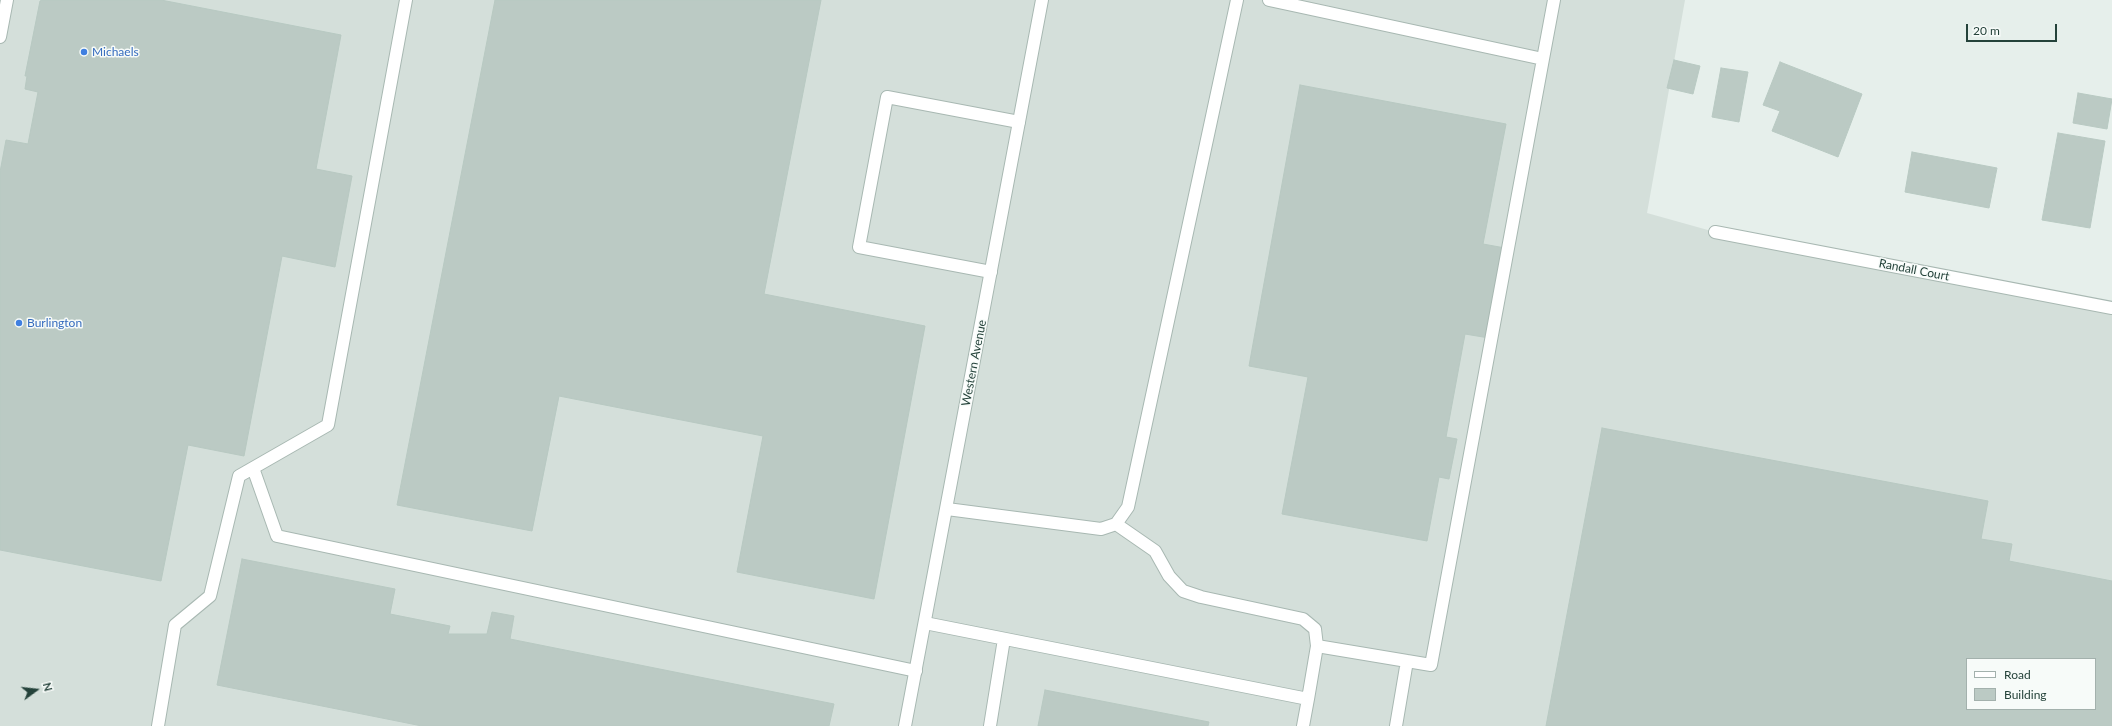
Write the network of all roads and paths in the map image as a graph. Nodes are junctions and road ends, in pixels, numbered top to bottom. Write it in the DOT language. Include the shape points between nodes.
graph roads {
  1 [pos="7,0"];
  2 [pos="406,0"];
  3 [pos="1042,0"];
  4 [pos="1237,0"];
  5 [pos="1269,0"];
  6 [pos="1554,0"];
  7 [pos="0,37"];
  8 [pos="1543,59"];
  9 [pos="1019,122"];
  10 [pos="1715,232"];
  11 [pos="991,272"];
  12 [pos="2112,308"];
  13 [pos="253,468"];
  14 [pos="947,509"];
  15 [pos="1116,524"];
  16 [pos="925,624"];
  17 [pos="1004,639"];
  18 [pos="1317,646"];
  19 [pos="1407,661"];
  20 [pos="916,670"];
  21 [pos="1308,699"];
  22 [pos="158,726"];
  23 [pos="905,726"];
  24 [pos="990,726"];
  25 [pos="1303,726"];
  26 [pos="1396,726"];
  1 -- 7 [label="street"];
  2 -- 13 [label="street" via="328,425"];
  3 -- 9 [label="street, Western Avenue"];
  4 -- 15 [label="street" via="1128,507"];
  5 -- 8 [label="street"];
  6 -- 8 [label="street"];
  8 -- 19 [label="street" via="1431,665"];
  9 -- 11 [label="street, Western Avenue"];
  9 -- 11 [label="street" via="887,96 860,240 859,248"];
  10 -- 12 [label="street, Randall Court"];
  11 -- 14 [label="street, Western Avenue"];
  13 -- 20 [label="street" via="277,536"];
  13 -- 22 [label="street" via="238,476 210,596 175,625"];
  14 -- 15 [label="street" via="1101,529"];
  14 -- 16 [label="street, Western Avenue"];
  15 -- 18 [label="street" via="1155,551 1169,576 1183,591 1201,598 1303,619 1315,629"];
  16 -- 17 [label="street"];
  16 -- 20 [label="street, Western Avenue"];
  17 -- 21 [label="street"];
  17 -- 24 [label="street"];
  18 -- 19 [label="street"];
  18 -- 21 [label="street"];
  19 -- 26 [label="street"];
  20 -- 23 [label="street, Western Avenue"];
  21 -- 25 [label="street"];
}
